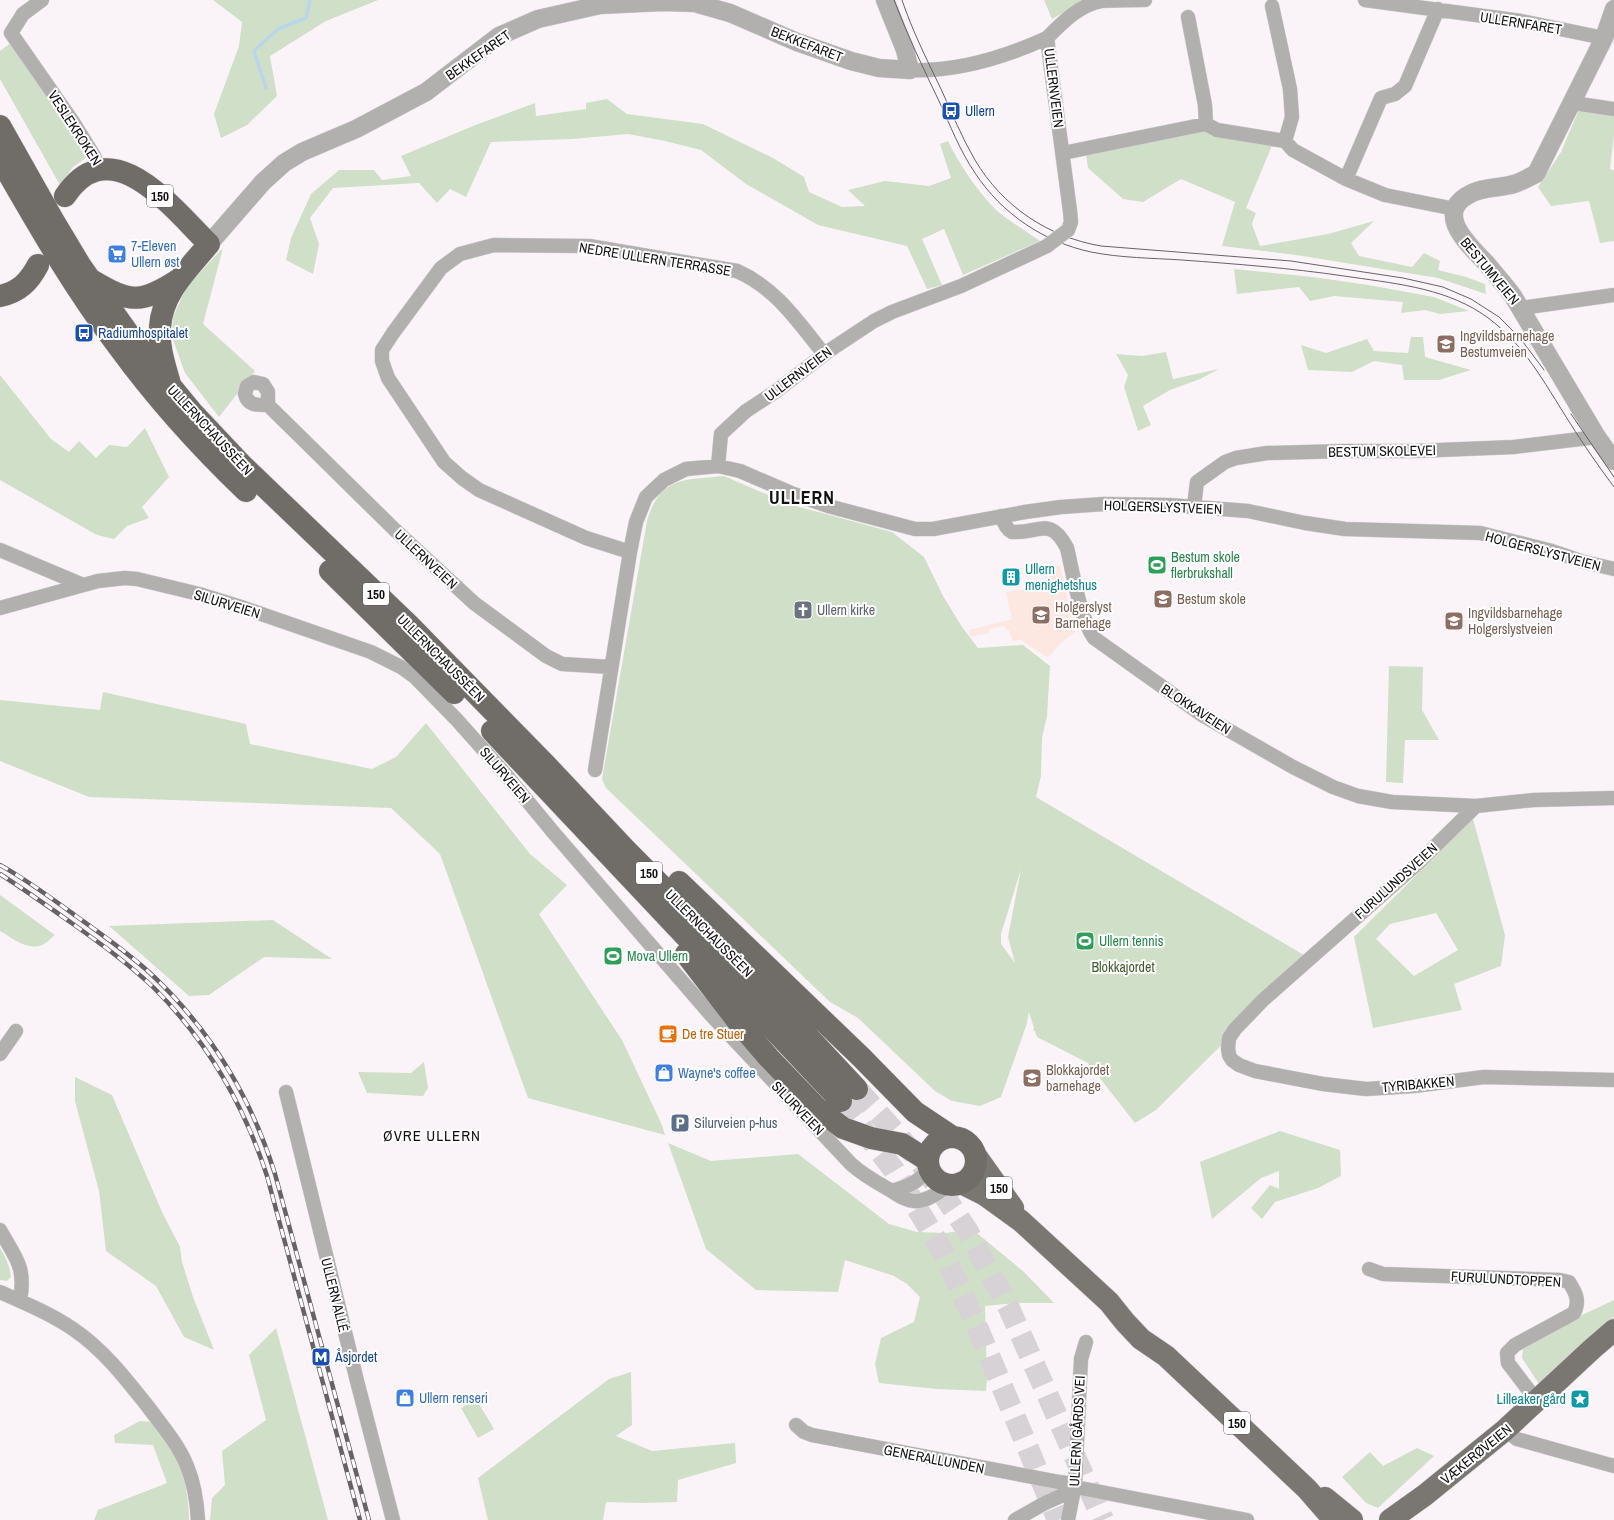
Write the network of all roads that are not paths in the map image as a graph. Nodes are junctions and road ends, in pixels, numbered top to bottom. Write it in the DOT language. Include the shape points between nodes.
graph roads {
  1 [pos="42,0"];
  2 [pos="885,0"];
  3 [pos="1145,0"];
  4 [pos="1365,0"];
  5 [pos="1272,6"];
  6 [pos="1438,9"];
  7 [pos="1614,9"];
  8 [pos="1188,17"];
  9 [pos="1047,38"];
  10 [pos="1604,38"];
  11 [pos="910,70"];
  12 [pos="1573,103"];
  13 [pos="1614,109"];
  14 [pos="1206,124"];
  15 [pos="0,126"];
  16 [pos="1284,141"];
  17 [pos="1063,153"];
  18 [pos="0,159"];
  19 [pos="99,170"];
  20 [pos="0,177"];
  21 [pos="1346,179"];
  22 [pos="66,196"];
  23 [pos="21,197"];
  24 [pos="1455,209"];
  25 [pos="209,244"];
  26 [pos="38,265"];
  27 [pos="90,279"];
  28 [pos="178,280"];
  29 [pos="1614,295"];
  30 [pos="0,296"];
  31 [pos="1521,308"];
  32 [pos="824,354"];
  33 [pos="172,389"];
  34 [pos="268,405"];
  35 [pos="1598,437"];
  36 [pos="1614,461"];
  37 [pos="718,466"];
  38 [pos="1194,506"];
  39 [pos="1001,516"];
  40 [pos="0,550"];
  41 [pos="630,552"];
  42 [pos="1614,569"];
  43 [pos="83,584"];
  44 [pos="0,608"];
  45 [pos="610,667"];
  46 [pos="546,764"];
  47 [pos="595,770"];
  48 [pos="1614,798"];
  49 [pos="1476,806"];
  50 [pos="630,877"];
  51 [pos="16,1031"];
  52 [pos="0,1054"];
  53 [pos="1229,1055"];
  54 [pos="1614,1080"];
  55 [pos="286,1092"];
  56 [pos="951,1136"];
  57 [pos="976,1156"];
  58 [pos="928,1164"];
  59 [pos="954,1184"];
  60 [pos="892,1191"];
  61 [pos="1021,1221"];
  62 [pos="0,1230"];
  63 [pos="1368,1269"];
  64 [pos="0,1292"];
  65 [pos="20,1301"];
  66 [pos="1614,1330"];
  67 [pos="1086,1342"];
  68 [pos="1537,1402"];
  69 [pos="796,1425"];
  70 [pos="1505,1430"];
  71 [pos="1614,1466"];
  72 [pos="1075,1487"];
  73 [pos="1308,1489"];
  74 [pos="1425,1495"];
  75 [pos="198,1520"];
  76 [pos="393,1520"];
  77 [pos="1015,1520"];
  78 [pos="1068,1520"];
  79 [pos="1247,1520"];
  80 [pos="1334,1520"];
  81 [pos="1352,1520"];
  82 [pos="1390,1520"];
  83 [pos="1408,1520"];
  1 -- 19 [label="street, VESLEKROKEN" via="23,14 11,33 73,122 94,156"];
  2 -- 11 [label="street" via="905,50"];
  3 -- 9 [label="street, ULLERNVEIEN" via="1100,1 1064,21"];
  4 -- 6 [label="street, ULLERNFARET"];
  5 -- 16 [label="street" via="1290,89 1292,117"];
  6 -- 10 [label="street, ULLERNFARET" via="1521,21"];
  6 -- 21 [label="street" via="1405,86 1395,94 1381,98"];
  7 -- 10 [label="street"];
  8 -- 14 [label="street" via="1205,105"];
  9 -- 11 [label="street, BEKKEFARET" via="992,60 962,66"];
  9 -- 17 [label="street, ULLERNVEIEN"];
  10 -- 12 [label="street"];
  11 -- 25 [label="street, BEKKEFARET" via="879,68 851,61 797,42 730,13 695,4 663,2 607,5 538,19 499,36 426,92 284,163 263,182"];
  12 -- 13 [label="street"];
  12 -- 24 [label="street" via="1536,174 1514,184 1474,192 1463,198"];
  14 -- 16 [label="street" via="1218,130"];
  14 -- 17 [label="street"];
  15 -- 27 [label="highway, ULLERNCHAUSSÉEN / 150"];
  16 -- 21 [label="street" via="1293,150"];
  17 -- 32 [label="street, ULLERNVEIEN, bridge" via="1071,222 1068,230 1047,246 961,286 874,321"];
  18 -- 23 [label="highway, ULLERNCHAUSSÉEN / 150"];
  19 -- 22 [label="highway, 150" via="81,178"];
  19 -- 25 [label="highway, VESLEKROKEN / 150" via="121,171 144,183"];
  20 -- 23 [label="highway, 150"];
  21 -- 24 [label="street" via="1385,195"];
  23 -- 50 [label="highway, ULLERNCHAUSSÉEN / 150" via="71,279 117,345 196,441 490,729"];
  24 -- 31 [label="street, BESTUMVEIEN" via="1455,223 1459,234 1503,283"];
  25 -- 28 [label="highway, 150"];
  26 -- 30 [label="highway" via="22,287"];
  27 -- 28 [label="highway, 150" via="118,295 136,298 154,294"];
  27 -- 33 [label="highway, ULLERNCHAUSSÉEN / 150"];
  28 -- 33 [label="highway, 150" via="168,298 160,326 163,355"];
  29 -- 31 [label="street"];
  31 -- 35 [label="street, BESTUMVEIEN"];
  32 -- 37 [label="street, ULLERNVEIEN" via="746,411 721,434"];
  32 -- 41 [label="street, NEDRE ULLERN TERRASSE" via="782,302 751,277 737,272 589,246 494,245 460,254 440,268 391,335 382,350 382,361 388,378 444,462 479,490 586,538"];
  33 -- 46 [label="highway, ULLERNCHAUSSÉEN / 150" via="237,461 408,625"];
  34 -- 45 [label="street, ULLERNVEIEN" via="395,530 474,603 546,656 569,664"];
  35 -- 36 [label="street, BESTUMVEIEN"];
  35 -- 38 [label="street, BESTUM SKOLEVEI" via="1514,447 1253,455 1217,466 1197,482"];
  37 -- 39 [label="street, HOLGERSLYSTVEIEN" via="740,471 828,506 915,529 933,529"];
  37 -- 41 [label="street" via="686,469 664,480 646,497 636,522"];
  38 -- 39 [label="street, HOLGERSLYSTVEIEN" via="1104,504"];
  38 -- 42 [label="street, HOLGERSLYSTVEIEN" via="1248,511 1345,529 1480,534"];
  39 -- 49 [label="street, BLOKKAVEIEN" via="1012,532 1044,528 1055,531 1067,548 1084,616 1094,638 1202,715 1308,775 1349,793 1392,802"];
  40 -- 43 [label="street"];
  41 -- 45 [label="street"];
  43 -- 44 [label="street, SILURVEIEN"];
  43 -- 60 [label="street, SILURVEIEN" via="111,579 137,579 199,594 371,652 416,677 506,775 722,1026 851,1164"];
  45 -- 47 [label="street"];
  46 -- 50 [label="highway, ULLERNCHAUSSÉEN / 150" via="626,850 755,980 849,1095"];
  46 -- 56 [label="highway" via="640,846 915,1112"];
  48 -- 49 [label="street" via="1534,800"];
  49 -- 53 [label="street, FURULUNDSVEIEN" via="1417,864 1263,1000 1229,1038"];
  50 -- 58 [label="highway" via="719,998 810,1102 843,1128 871,1138 902,1144"];
  51 -- 52 [label="street"];
  53 -- 54 [label="street, TYRIBAKKEN" via="1239,1066 1255,1071 1366,1089 1484,1077"];
  55 -- 76 [label="street, ULLERN ALLÉ"];
  56 -- 57 [label="highway" via="964,1139 974,1149"];
  56 -- 58 [label="highway" via="937,1141 932,1146"];
  57 -- 59 [label="highway" via="972,1175"];
  57 -- 61 [label="main road, 150"];
  58 -- 59 [label="highway" via="936,1179"];
  58 -- 60 [label="street" via="922,1177 913,1184"];
  59 -- 60 [label="street, SILURVEIEN" via="931,1197 915,1200 907,1200"];
  59 -- 61 [label="main road, 150" via="990,1199"];
  61 -- 73 [label="main road, 150" via="1109,1302 1131,1315 1147,1329 1166,1356"];
  62 -- 65 [label="street" via="20,1266 23,1285"];
  63 -- 68 [label="street, FURULUNDTOPPEN" via="1383,1274 1570,1282 1578,1304 1574,1313 1515,1345 1507,1354 1508,1364"];
  64 -- 65 [label="street"];
  65 -- 75 [label="street" via="73,1329 99,1350 122,1374 174,1440 187,1467"];
  66 -- 68 [label="main road, VÆKERØVEIEN"];
  67 -- 72 [label="street, ULLERN GÅRDS VEI" via="1081,1359"];
  68 -- 70 [label="main road, VÆKERØVEIEN"];
  69 -- 72 [label="street, GENERALLUNDEN" via="812,1436"];
  70 -- 71 [label="street" via="1517,1439"];
  70 -- 74 [label="main road, VÆKERØVEIEN"];
  72 -- 77 [label="street"];
  72 -- 78 [label="street, ULLERN GÅRDS VEI"];
  72 -- 79 [label="street, GENERALLUNDEN"];
  73 -- 80 [label="main road, 150"];
  73 -- 81 [label="main road, 150" via="1330,1500"];
  74 -- 82 [label="main road, VÆKERØVEIEN"];
  74 -- 83 [label="main road, VÆKERØVEIEN"];
}
